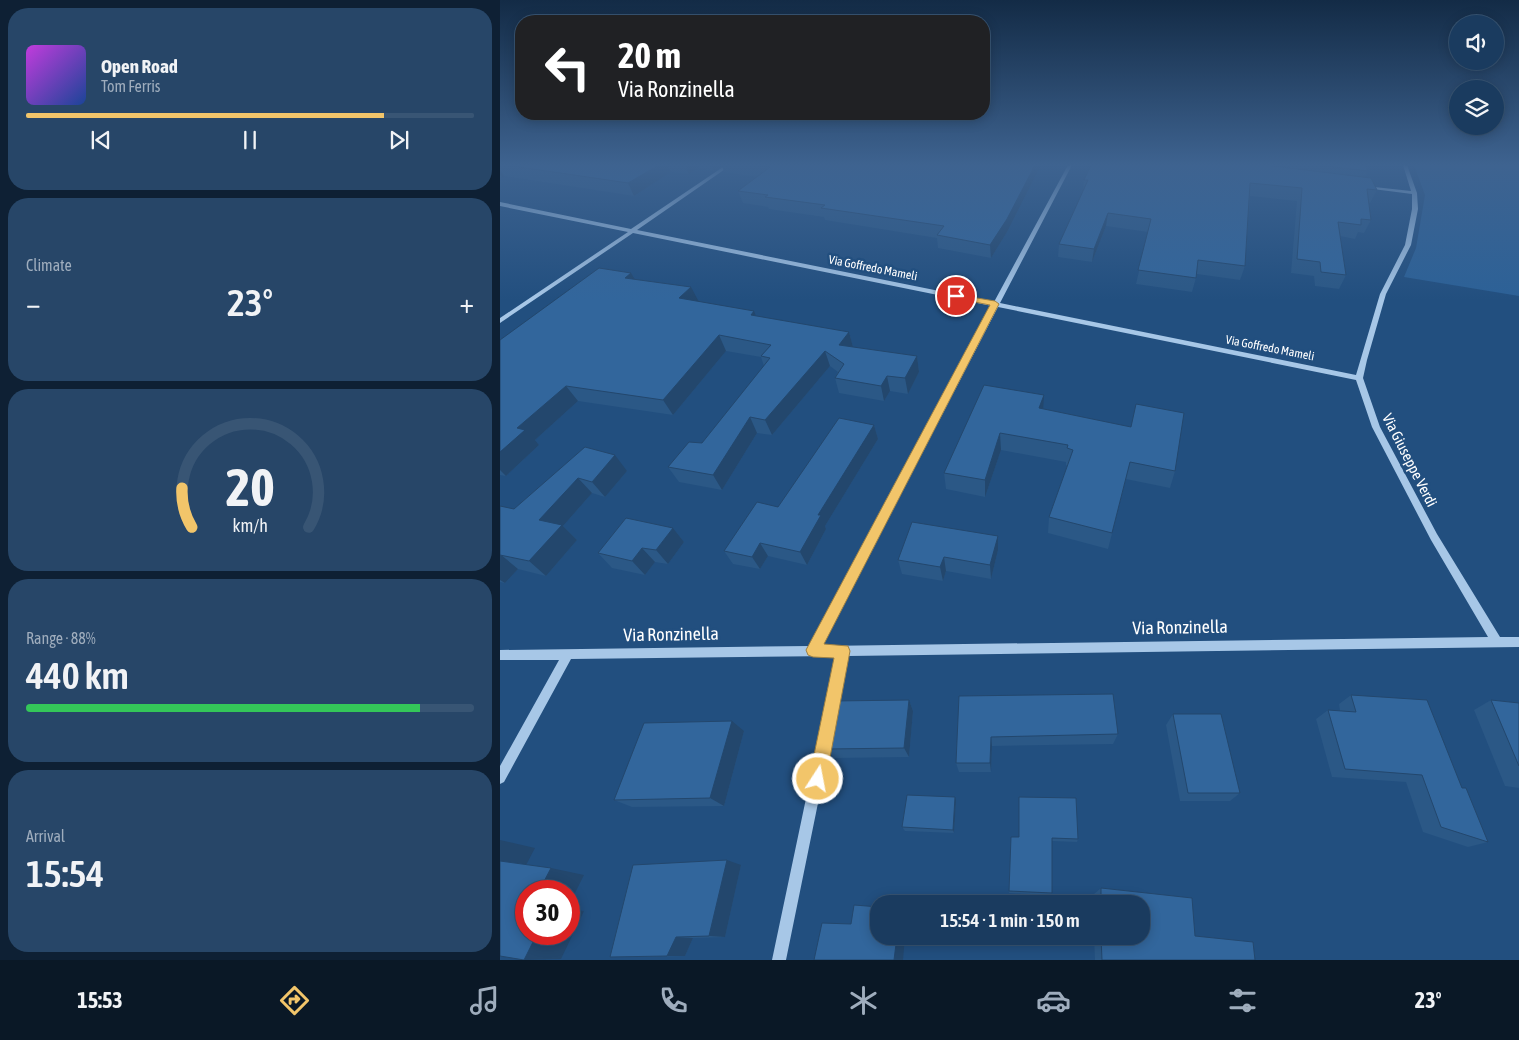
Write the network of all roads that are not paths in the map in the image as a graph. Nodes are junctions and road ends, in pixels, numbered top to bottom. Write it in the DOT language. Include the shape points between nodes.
graph roads {
  1 [pos="529,210"];
  2 [pos="664,210"];
  3 [pos="1046,210"];
  4 [pos="1415,210"];
  5 [pos="633,231"];
  6 [pos="995,304"];
  7 [pos="500,321"];
  8 [pos="1359,378"];
  9 [pos="1496,641"];
  10 [pos="1519,642"];
  11 [pos="813,650"];
  12 [pos="842,651"];
  13 [pos="568,654"];
  14 [pos="500,655"];
  15 [pos="500,778"];
  16 [pos="779,960"];
  1 -- 5 [label="street, Via Goffredo Mameli"];
  2 -- 5 [label="street"];
  3 -- 6 [label="street"];
  4 -- 8 [label="street" via="1408,245 1383,294"];
  5 -- 6 [label="street, Via Goffredo Mameli"];
  5 -- 7 [label="street"];
  6 -- 8 [label="street, Via Goffredo Mameli"];
  6 -- 11 [label="street"];
  8 -- 9 [label="street, Via Giuseppe Verdi" via="1376,426 1434,537"];
  9 -- 10 [label="street, Via Ronzinella"];
  9 -- 12 [label="street, Via Ronzinella"];
  11 -- 12 [label="street, Via Ronzinella"];
  11 -- 13 [label="street, Via Ronzinella"];
  12 -- 16 [label="street"];
  13 -- 14 [label="street, Via Ronzinella"];
  13 -- 15 [label="street"];
}
